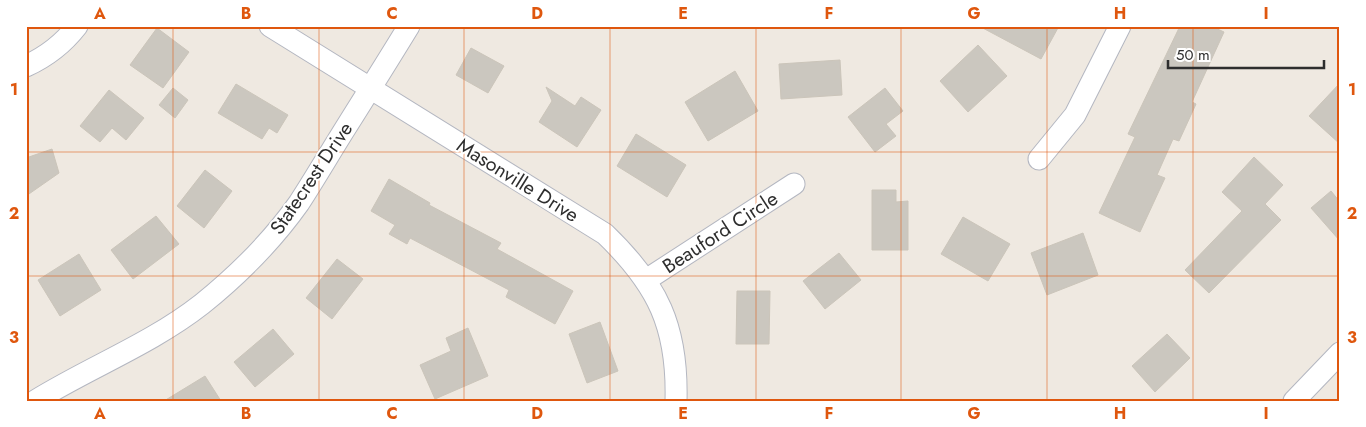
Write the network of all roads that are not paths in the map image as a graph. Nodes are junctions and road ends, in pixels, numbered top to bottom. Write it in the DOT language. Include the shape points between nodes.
graph roads {
  1 [pos="78,26"];
  2 [pos="270,26"];
  3 [pos="409,26"];
  4 [pos="1120,26"];
  5 [pos="26,66"];
  6 [pos="370,88"];
  7 [pos="1039,159"];
  8 [pos="794,184"];
  9 [pos="646,280"];
  10 [pos="1340,353"];
  11 [pos="36,401"];
  12 [pos="676,401"];
  13 [pos="1294,401"];
  1 -- 5 [label="street" via="63,43"];
  2 -- 6 [label="street, Masonville Drive"];
  3 -- 6 [label="street, Statecrest Drive"];
  4 -- 7 [label="street" via="1075,115"];
  6 -- 9 [label="street, Masonville Drive" via="605,234"];
  6 -- 11 [label="street, Statecrest Drive" via="298,203 268,242 236,274 202,304 162,332"];
  8 -- 9 [label="street, Beauford Circle"];
  9 -- 12 [label="street, Masonville Drive" via="662,310 672,339"];
  10 -- 13 [label="street"];
}
